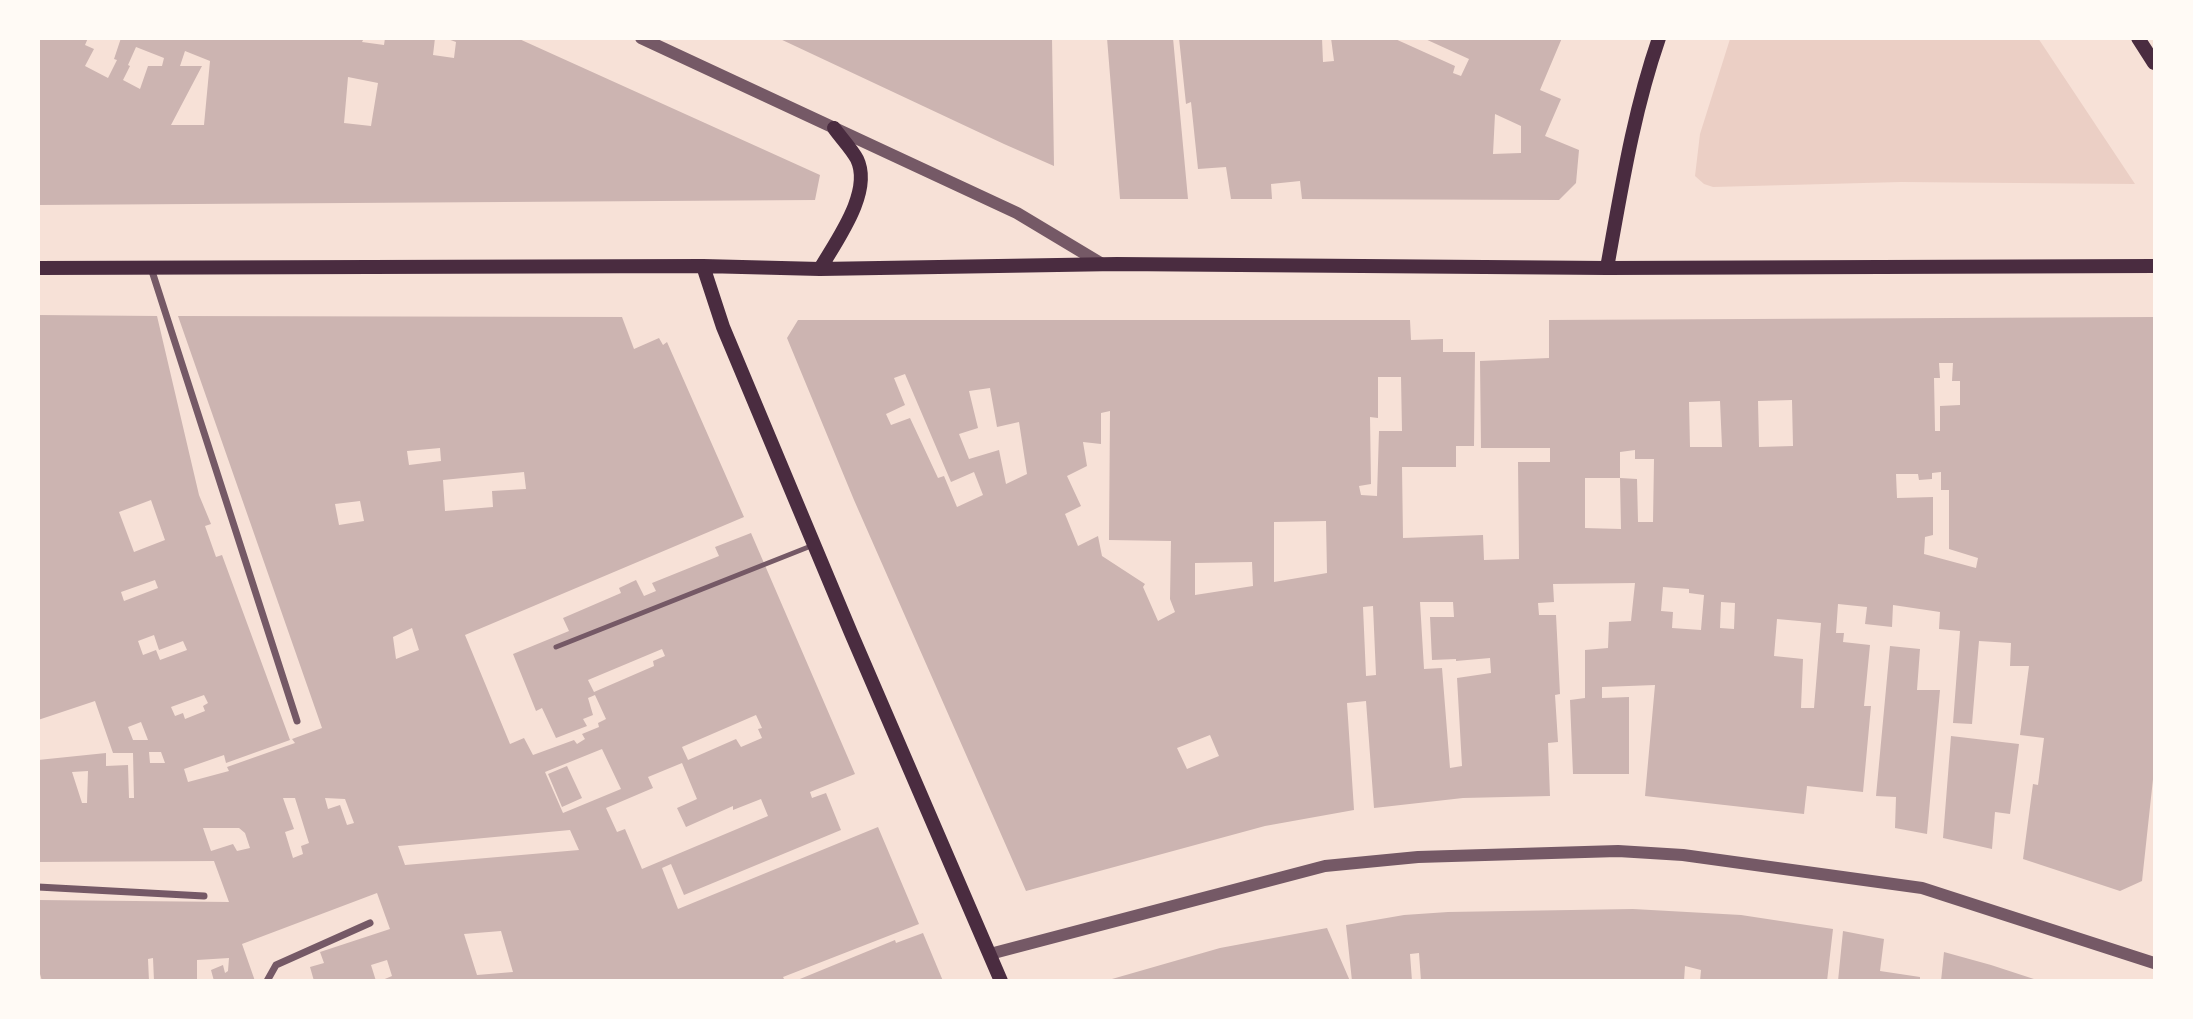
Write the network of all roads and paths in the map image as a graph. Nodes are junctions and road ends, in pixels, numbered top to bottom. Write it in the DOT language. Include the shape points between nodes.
graph roads {
  1 [pos="641,38"];
  2 [pos="1659,38"];
  3 [pos="2138,38"];
  4 [pos="2154,63"];
  5 [pos="834,128"];
  6 [pos="1102,264"];
  7 [pos="2154,266"];
  8 [pos="703,267"];
  9 [pos="38,268"];
  10 [pos="150,268"];
  11 [pos="1607,268"];
  12 [pos="820,269"];
  13 [pos="814,545"];
  14 [pos="556,647"];
  15 [pos="297,721"];
  16 [pos="38,887"];
  17 [pos="204,896"];
  18 [pos="370,923"];
  19 [pos="990,954"];
  20 [pos="2154,962"];
  21 [pos="267,981"];
  22 [pos="1001,981"];
  1 -- 5 [label="street"];
  2 -- 11 [label="main road" via="1646,74"];
  3 -- 4 [label="main road"];
  5 -- 6 [label="street" via="1017,213"];
  5 -- 12 [label="main road" via="857,159 860,189 845,227"];
  6 -- 11 [label="main road"];
  6 -- 12 [label="main road"];
  7 -- 11 [label="main road"];
  8 -- 10 [label="main road"];
  8 -- 12 [label="main road"];
  8 -- 13 [label="main road" via="723,327"];
  9 -- 10 [label="main road"];
  10 -- 15 [label="street"];
  13 -- 14 [label="lane"];
  13 -- 19 [label="main road"];
  16 -- 17 [label="street"];
  18 -- 21 [label="street" via="276,965"];
  19 -- 20 [label="street" via="1325,866 1418,857 1618,851 1683,855 1922,888"];
  19 -- 22 [label="main road"];
}
